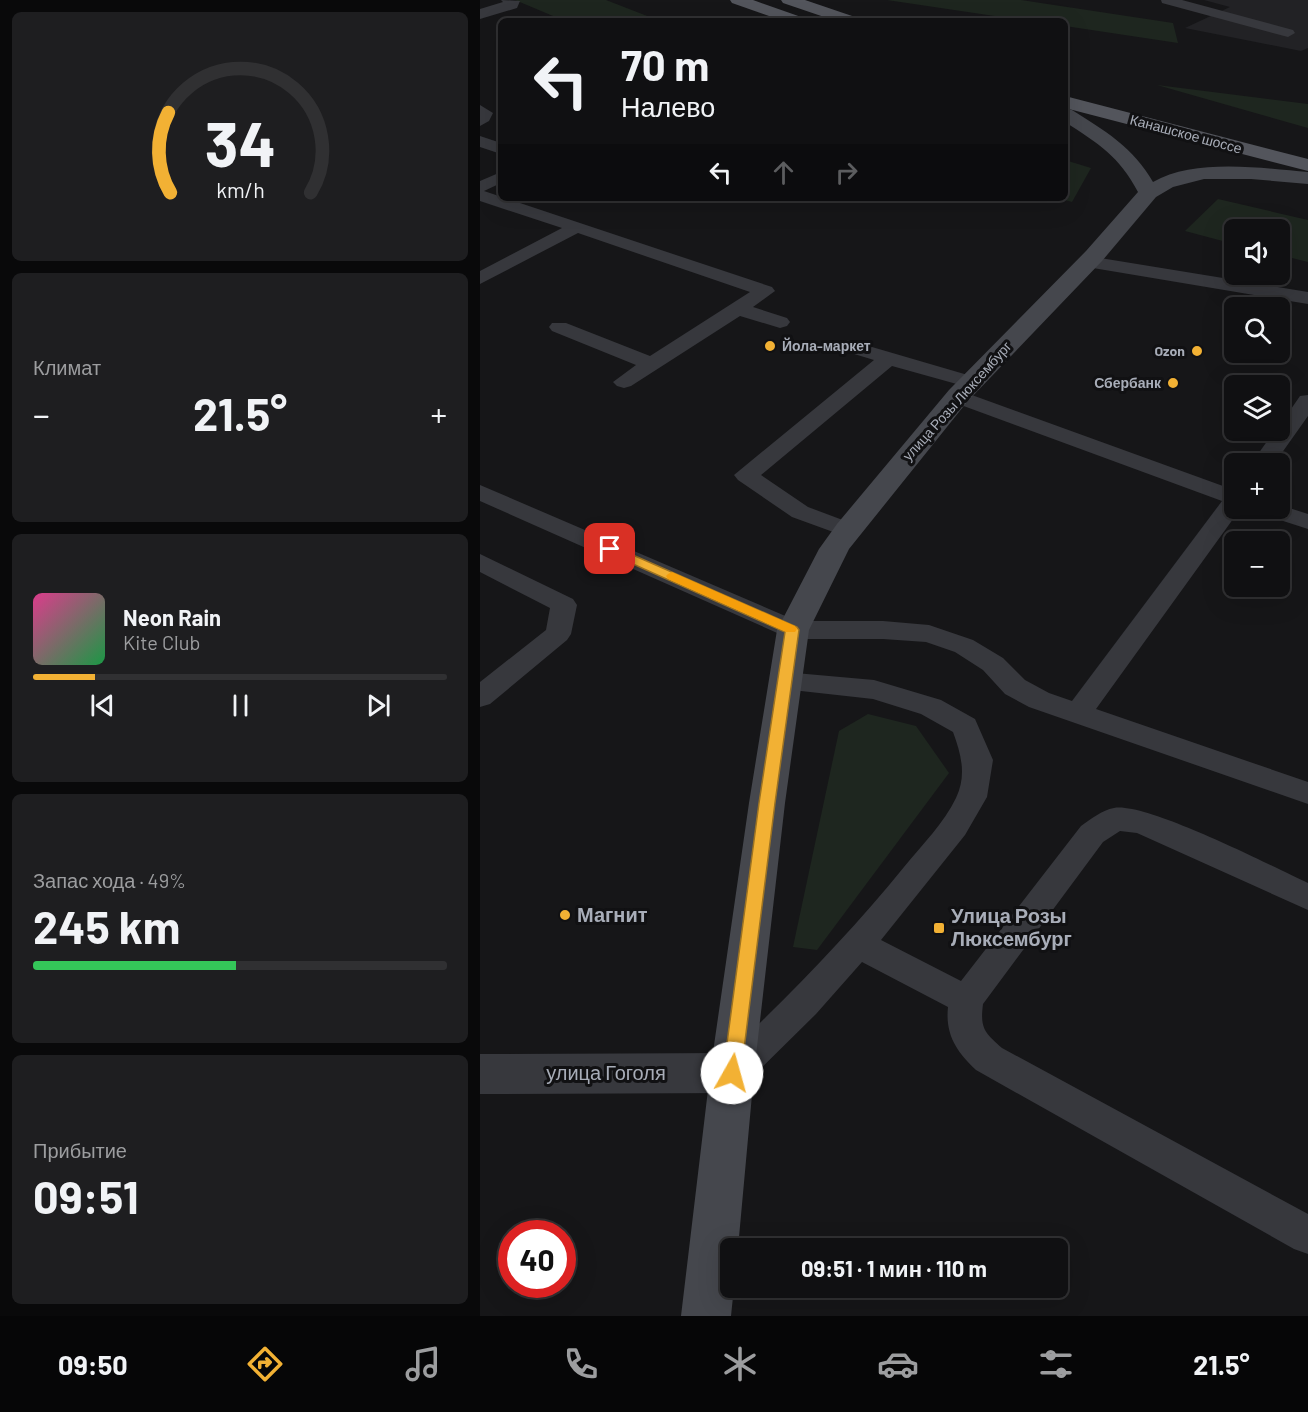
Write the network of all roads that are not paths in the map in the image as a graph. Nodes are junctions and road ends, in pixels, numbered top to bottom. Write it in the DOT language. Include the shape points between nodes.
graph roads {
  1 [pos="509,0"];
  2 [pos="738,0"];
  3 [pos="789,0"];
  4 [pos="1167,0"];
  5 [pos="480,14"];
  6 [pos="789,18"];
  7 [pos="843,18"];
  8 [pos="1288,33"];
  9 [pos="1068,85"];
  10 [pos="1068,103"];
  11 [pos="480,110"];
  12 [pos="1068,116"];
  13 [pos="480,121"];
  14 [pos="1274,137"];
  15 [pos="480,141"];
  16 [pos="498,148"];
  17 [pos="1308,165"];
  18 [pos="498,178"];
  19 [pos="1308,178"];
  20 [pos="480,187"];
  21 [pos="1149,193"];
  22 [pos="480,195"];
  23 [pos="498,201"];
  24 [pos="498,201"];
  25 [pos="577,227"];
  26 [pos="1088,262"];
  27 [pos="480,278"];
  28 [pos="1308,298"];
  29 [pos="740,309"];
  30 [pos="780,322"];
  31 [pos="559,327"];
  32 [pos="848,346"];
  33 [pos="889,358"];
  34 [pos="652,364"];
  35 [pos="624,382"];
  36 [pos="965,389"];
  37 [pos="1308,401"];
  38 [pos="1270,453"];
  39 [pos="480,492"];
  40 [pos="1224,496"];
  41 [pos="1224,514"];
  42 [pos="1290,516"];
  43 [pos="1308,522"];
  44 [pos="847,530"];
  45 [pos="480,562"];
  46 [pos="792,630"];
  47 [pos="784,681"];
  48 [pos="480,697"];
  49 [pos="1077,714"];
  50 [pos="1308,793"];
  51 [pos="1308,897"];
  52 [pos="857,944"];
  53 [pos="966,1000"];
  54 [pos="732,1073"];
  55 [pos="480,1074"];
  56 [pos="1308,1235"];
  57 [pos="706,1316"];
  1 -- 5 [label="street" via="511,5"];
  2 -- 6 [label="main road"];
  3 -- 7 [label="main road"];
  4 -- 8 [label="lane"];
  9 -- 14 [label="main road, Канашское шоссе"];
  10 -- 17 [label="main road, Канашское шоссе"];
  11 -- 13 [label="lane" via="485,113"];
  12 -- 21 [label="street" via="1108,141 1135,167"];
  15 -- 16 [label="lane"];
  18 -- 20 [label="lane"];
  19 -- 21 [label="street" via="1204,173 1166,183"];
  21 -- 26 [label="street, улица Розы Люксембург"];
  22 -- 24 [label="lane"];
  23 -- 25 [label="lane"];
  25 -- 27 [label="lane"];
  25 -- 29 [label="lane" via="765,291"];
  26 -- 28 [label="lane"];
  26 -- 36 [label="street, улица Розы Люксембург"];
  29 -- 30 [label="lane"];
  29 -- 34 [label="lane"];
  31 -- 34 [label="lane"];
  32 -- 33 [label="lane"];
  33 -- 36 [label="lane"];
  33 -- 44 [label="lane" via="746,475 800,512"];
  34 -- 35 [label="lane"];
  36 -- 40 [label="lane"];
  36 -- 44 [label="street, улица Розы Люксембург"];
  37 -- 38 [label="lane"];
  39 -- 46 [label="lane"];
  41 -- 49 [label="lane"];
  42 -- 43 [label="lane"];
  44 -- 46 [label="street, улица Розы Люксембург"];
  45 -- 48 [label="lane" via="564,605 558,634"];
  46 -- 47 [label="street, улица Розы Люксембург"];
  46 -- 49 [label="lane" via="929,634 964,646 993,664 1015,687"];
  47 -- 52 [label="lane" via="874,690 931,707 964,726 978,760 972,797 954,827"];
  47 -- 54 [label="street, улица Розы Люксембург"];
  49 -- 50 [label="lane"];
  51 -- 53 [label="lane" via="1142,822 1115,819 1092,834"];
  52 -- 53 [label="lane"];
  52 -- 54 [label="lane" via="804,1004"];
  53 -- 56 [label="lane" via="963,1024 969,1042 989,1059"];
  54 -- 55 [label="street, улица Гоголя"];
  54 -- 57 [label="street, улица Розы Люксембург"];
}
